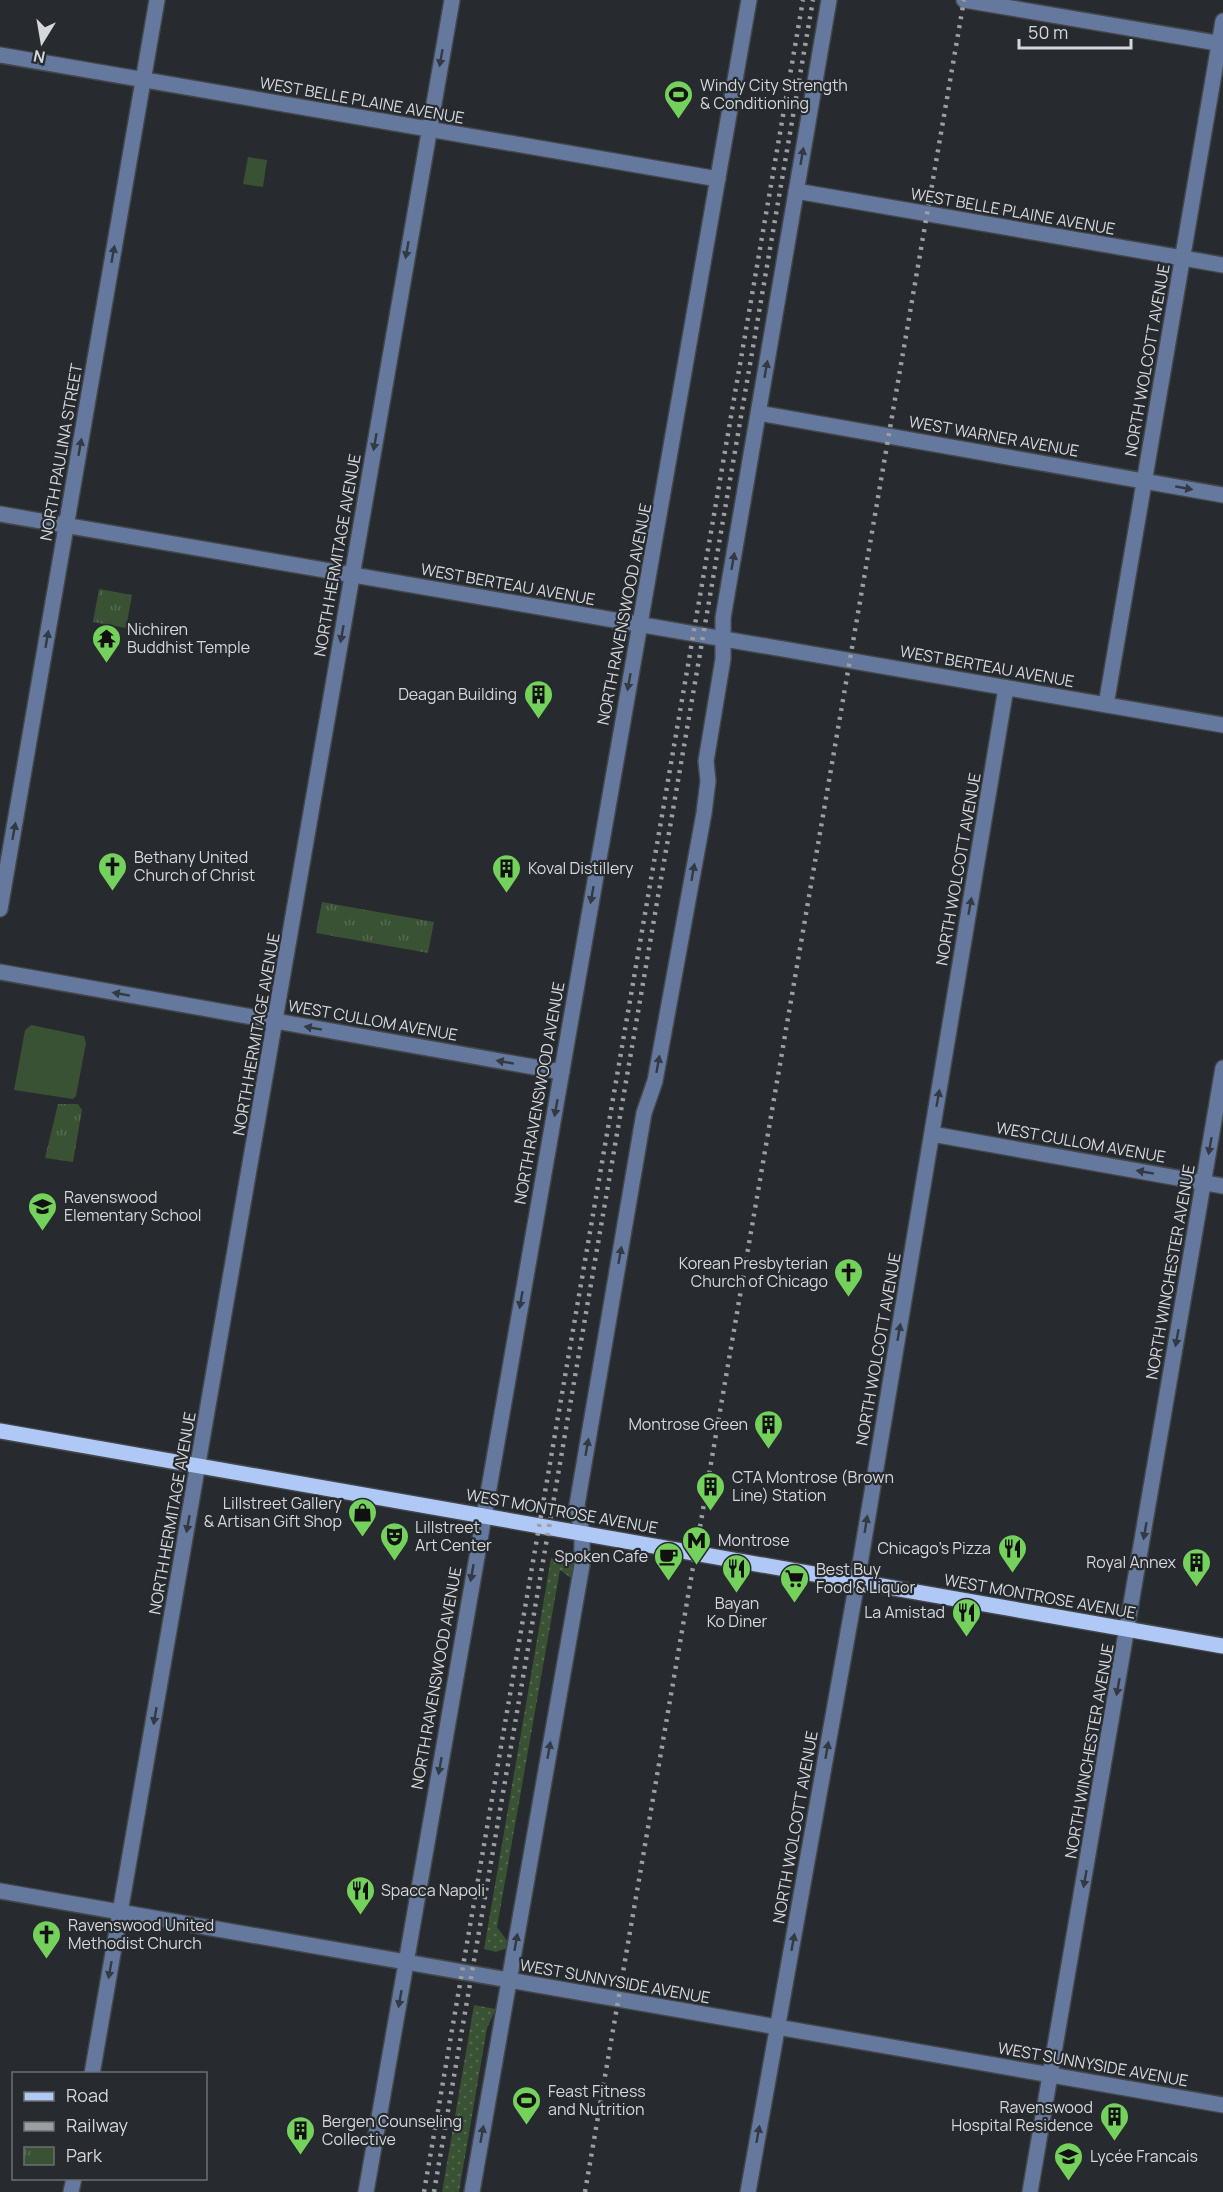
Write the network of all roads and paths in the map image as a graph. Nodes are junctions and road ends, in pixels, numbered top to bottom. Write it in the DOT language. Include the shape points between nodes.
graph roads {
  1 [pos="157,0"];
  2 [pos="452,0"];
  3 [pos="749,0"];
  4 [pos="829,0"];
  5 [pos="964,0"];
  6 [pos="1223,21"];
  7 [pos="1221,43"];
  8 [pos="0,55"];
  9 [pos="143,80"];
  10 [pos="428,129"];
  11 [pos="718,179"];
  12 [pos="796,191"];
  13 [pos="1182,259"];
  14 [pos="1223,266"];
  15 [pos="758,413"];
  16 [pos="1144,480"];
  17 [pos="1223,495"];
  18 [pos="0,514"];
  19 [pos="66,526"];
  20 [pos="352,575"];
  21 [pos="639,624"];
  22 [pos="723,639"];
  23 [pos="1006,688"];
  24 [pos="1106,705"];
  25 [pos="1223,725"];
  26 [pos="0,909"];
  27 [pos="0,972"];
  28 [pos="276,1021"];
  29 [pos="1223,1068"];
  30 [pos="562,1072"];
  31 [pos="932,1134"];
  32 [pos="1204,1182"];
  33 [pos="1223,1186"];
  34 [pos="0,1431"];
  35 [pos="199,1466"];
  36 [pos="482,1516"];
  37 [pos="582,1533"];
  38 [pos="857,1582"];
  39 [pos="1128,1629"];
  40 [pos="1223,1646"];
  41 [pos="0,1892"];
  42 [pos="120,1912"];
  43 [pos="407,1962"];
  44 [pos="509,1981"];
  45 [pos="777,2027"];
  46 [pos="92,2072"];
  47 [pos="1051,2074"];
  48 [pos="1223,2106"];
  49 [pos="366,2192"];
  50 [pos="472,2192"];
  51 [pos="748,2192"];
  52 [pos="1030,2192"];
  1 -- 9 [label="street, NORTH PAULINA STREET"];
  2 -- 10 [label="street, NORTH HERMITAGE AVENUE, one-way"];
  3 -- 11 [label="street, NORTH RAVENSWOOD AVENUE"];
  12 -- 4 [label="street, one-way"];
  5 -- 7 [label="street"];
  6 -- 7 [label="street, NORTH WOLCOTT AVENUE"];
  7 -- 13 [label="street, NORTH WOLCOTT AVENUE"];
  8 -- 9 [label="street, WEST BELLE PLAINE AVENUE"];
  9 -- 10 [label="street, WEST BELLE PLAINE AVENUE"];
  19 -- 9 [label="street, NORTH PAULINA STREET, one-way"];
  10 -- 11 [label="street, WEST BELLE PLAINE AVENUE"];
  10 -- 20 [label="street, NORTH HERMITAGE AVENUE, one-way"];
  11 -- 21 [label="street, NORTH RAVENSWOOD AVENUE" via="646,603"];
  12 -- 13 [label="street, WEST BELLE PLAINE AVENUE"];
  15 -- 12 [label="street, one-way"];
  13 -- 14 [label="street, WEST BELLE PLAINE AVENUE"];
  13 -- 16 [label="street, NORTH WOLCOTT AVENUE"];
  15 -- 16 [label="street, WEST WARNER AVENUE"];
  22 -- 15 [label="street, one-way" via="723,618"];
  16 -- 17 [label="street, WEST WARNER AVENUE, one-way"];
  16 -- 24 [label="street, NORTH WOLCOTT AVENUE"];
  18 -- 19 [label="street, WEST BERTEAU AVENUE"];
  19 -- 20 [label="street, WEST BERTEAU AVENUE"];
  26 -- 19 [label="street, NORTH PAULINA STREET, one-way"];
  20 -- 21 [label="street, WEST BERTEAU AVENUE"];
  20 -- 28 [label="street, NORTH HERMITAGE AVENUE, one-way"];
  21 -- 22 [label="street, WEST BERTEAU AVENUE"];
  21 -- 30 [label="street, NORTH RAVENSWOOD AVENUE, one-way"];
  22 -- 23 [label="street, WEST BERTEAU AVENUE"];
  37 -- 22 [label="street, one-way" via="577,1505 644,1113 655,1081 704,813 706,761"];
  23 -- 24 [label="street, WEST BERTEAU AVENUE"];
  31 -- 23 [label="street, NORTH WOLCOTT AVENUE, one-way"];
  24 -- 25 [label="street, WEST BERTEAU AVENUE"];
  28 -- 27 [label="street, WEST CULLOM AVENUE, one-way"];
  30 -- 28 [label="street, WEST CULLOM AVENUE, one-way"];
  28 -- 35 [label="street, NORTH HERMITAGE AVENUE"];
  29 -- 32 [label="street, NORTH WINCHESTER AVENUE, one-way"];
  30 -- 36 [label="street, NORTH RAVENSWOOD AVENUE, one-way"];
  32 -- 31 [label="street, WEST CULLOM AVENUE, one-way"];
  38 -- 31 [label="street, NORTH WOLCOTT AVENUE, one-way"];
  32 -- 33 [label="street, WEST CULLOM AVENUE"];
  32 -- 39 [label="street, NORTH WINCHESTER AVENUE, one-way"];
  34 -- 35 [label="main road, WEST MONTROSE AVENUE"];
  35 -- 36 [label="main road, WEST MONTROSE AVENUE"];
  35 -- 42 [label="street, NORTH HERMITAGE AVENUE, one-way"];
  36 -- 37 [label="main road, WEST MONTROSE AVENUE"];
  36 -- 43 [label="street, NORTH RAVENSWOOD AVENUE, one-way"];
  37 -- 38 [label="main road, WEST MONTROSE AVENUE"];
  44 -- 37 [label="street, one-way" via="582,1564"];
  38 -- 39 [label="main road, WEST MONTROSE AVENUE"];
  45 -- 38 [label="street, NORTH WOLCOTT AVENUE, one-way"];
  39 -- 40 [label="main road, WEST MONTROSE AVENUE"];
  39 -- 47 [label="street, NORTH WINCHESTER AVENUE, one-way"];
  41 -- 42 [label="street, WEST SUNNYSIDE AVENUE"];
  42 -- 43 [label="street, WEST SUNNYSIDE AVENUE"];
  42 -- 46 [label="street, NORTH HERMITAGE AVENUE, one-way"];
  43 -- 44 [label="street, WEST SUNNYSIDE AVENUE"];
  43 -- 49 [label="street, NORTH RAVENSWOOD AVENUE, one-way"];
  44 -- 45 [label="street, WEST SUNNYSIDE AVENUE"];
  50 -- 44 [label="street, one-way"];
  45 -- 47 [label="street, WEST SUNNYSIDE AVENUE"];
  51 -- 45 [label="street, NORTH WOLCOTT AVENUE, one-way"];
  47 -- 48 [label="street, WEST SUNNYSIDE AVENUE"];
  47 -- 52 [label="street, NORTH WINCHESTER AVENUE"];
}
